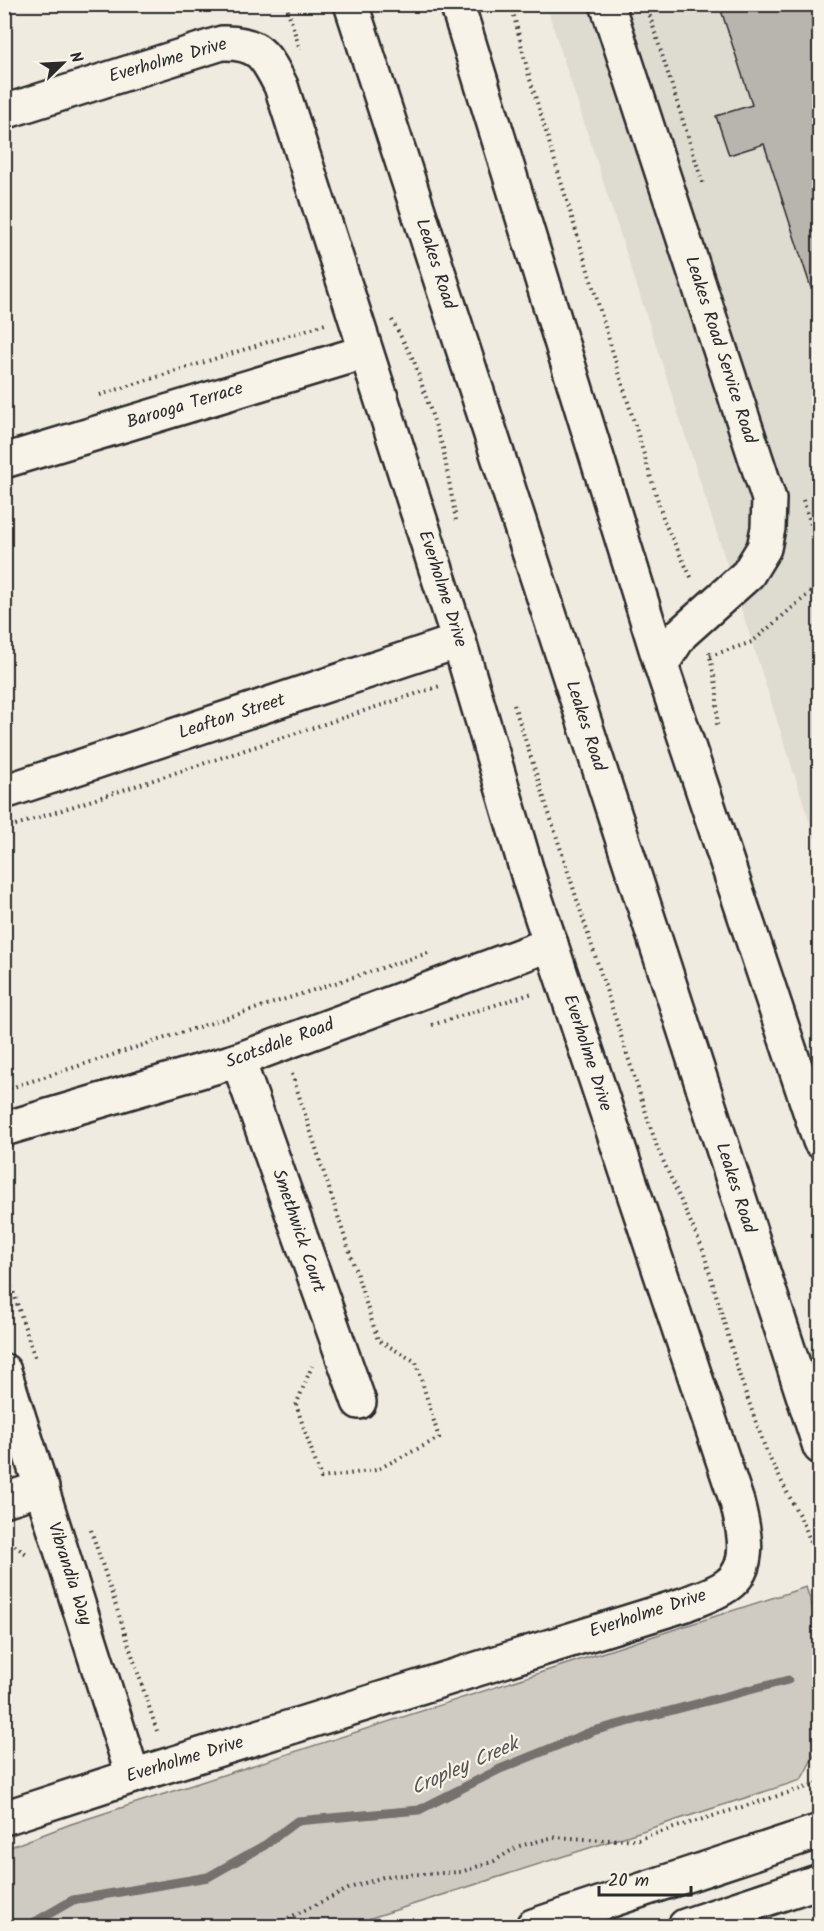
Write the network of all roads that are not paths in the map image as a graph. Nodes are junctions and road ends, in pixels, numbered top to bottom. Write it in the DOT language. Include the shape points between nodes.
graph roads {
  1 [pos="351,4"];
  2 [pos="457,4"];
  3 [pos="607,4"];
  4 [pos="4,112"];
  5 [pos="365,352"];
  6 [pos="4,460"];
  7 [pos="459,642"];
  8 [pos="661,665"];
  9 [pos="4,792"];
  10 [pos="551,944"];
  11 [pos="238,1060"];
  12 [pos="4,1129"];
  13 [pos="819,1141"];
  14 [pos="4,1371"];
  15 [pos="359,1402"];
  16 [pos="819,1447"];
  17 [pos="42,1488"];
  18 [pos="4,1500"];
  19 [pos="133,1776"];
  20 [pos="4,1818"];
  21 [pos="819,1831"];
  22 [pos="819,1881"];
  23 [pos="533,1926"];
  24 [pos="685,1926"];
  1 -- 16 [label="main road, Leakes Road"];
  2 -- 8 [label="main road"];
  3 -- 8 [label="main road, Leakes Road Service Road" via="769,499 764,548 748,574 681,634"];
  4 -- 5 [label="main road, Everholme Drive" via="208,46 236,42 256,48 281,86"];
  5 -- 6 [label="main road, Barooga Terrace"];
  5 -- 7 [label="main road, Everholme Drive"];
  7 -- 9 [label="main road, Leafton Street"];
  7 -- 10 [label="main road, Everholme Drive"];
  8 -- 13 [label="main road"];
  10 -- 11 [label="main road, Scotsdale Road"];
  10 -- 19 [label="main road, Everholme Drive" via="737,1502 744,1544 740,1573 729,1585 682,1605"];
  11 -- 12 [label="main road, Scotsdale Road"];
  11 -- 15 [label="main road, Smethwick Court"];
  14 -- 17 [label="main road, Vibrandia Way"];
  17 -- 18 [label="main road"];
  17 -- 19 [label="main road, Vibrandia Way"];
  19 -- 20 [label="main road, Everholme Drive"];
  21 -- 23 [label="main road"];
  22 -- 24 [label="main road"];
}
